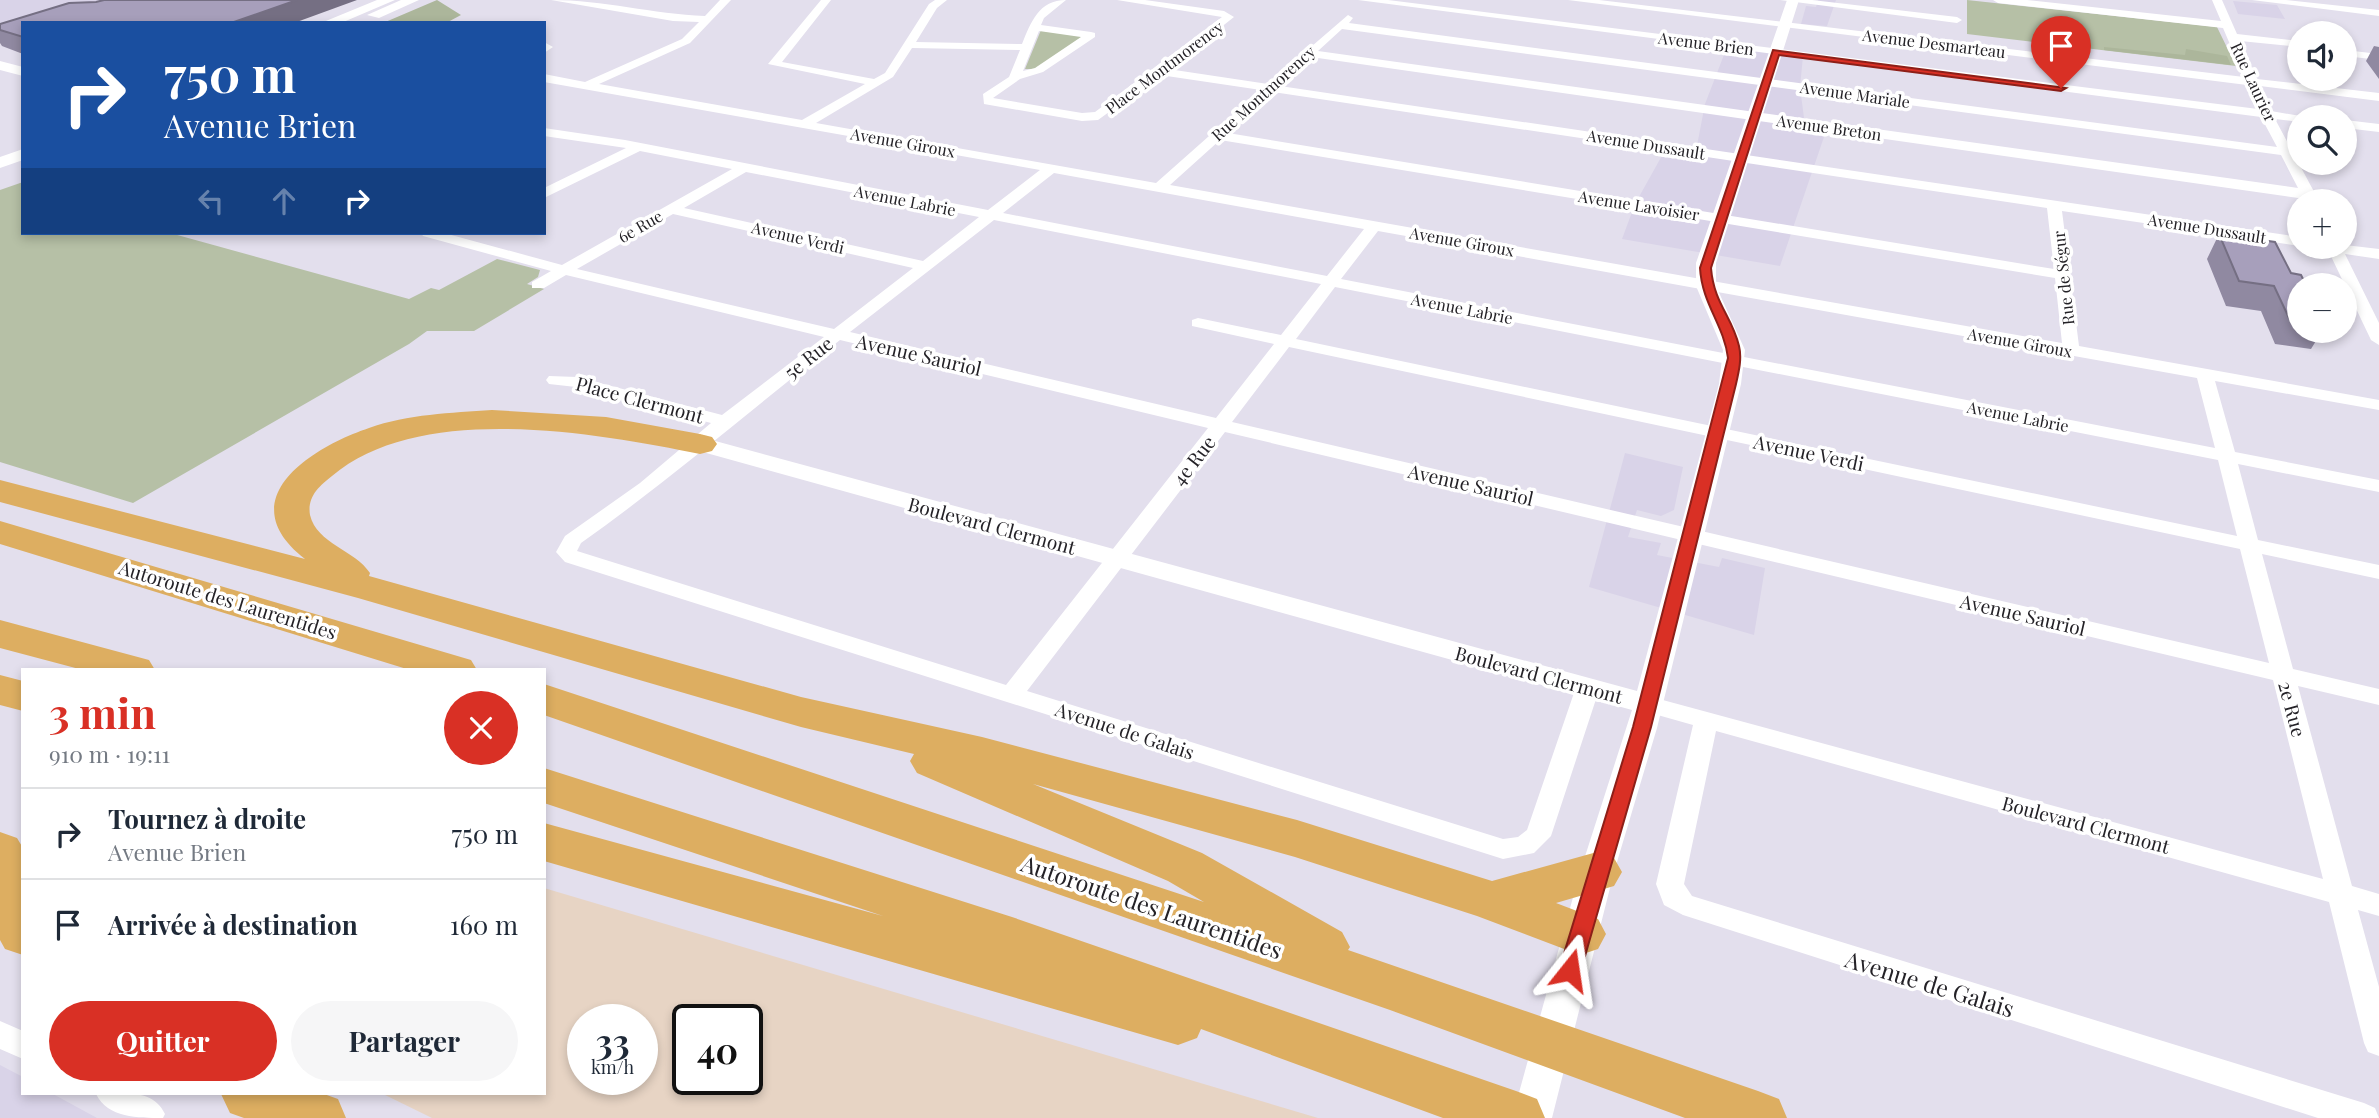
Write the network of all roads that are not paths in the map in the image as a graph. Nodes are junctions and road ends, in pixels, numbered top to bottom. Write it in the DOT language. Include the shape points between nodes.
graph roads {
  1 [pos="389,0"];
  2 [pos="413,0"];
  3 [pos="556,0"];
  4 [pos="726,0"];
  5 [pos="826,0"];
  6 [pos="942,0"];
  7 [pos="1061,0"];
  8 [pos="1122,0"];
  9 [pos="1366,0"];
  10 [pos="1573,0"];
  11 [pos="1785,0"];
  12 [pos="1793,0"];
  13 [pos="1998,0"];
  14 [pos="2217,0"];
  15 [pos="2258,0"];
  16 [pos="2379,13"];
  17 [pos="706,19"];
  18 [pos="1958,20"];
  19 [pos="333,21"];
  20 [pos="357,21"];
  21 [pos="1339,25"];
  22 [pos="1784,25"];
  23 [pos="1035,27"];
  24 [pos="2232,34"];
  25 [pos="2287,44"];
  26 [pos="908,45"];
  27 [pos="1026,47"];
  28 [pos="1776,52"];
  29 [pos="2357,52"];
  30 [pos="1308,53"];
  31 [pos="2379,55"];
  32 [pos="0,65"];
  33 [pos="21,71"];
  34 [pos="1159,71"];
  35 [pos="1016,76"];
  36 [pos="546,78"];
  37 [pos="0,82"];
  38 [pos="1766,82"];
  39 [pos="2252,82"];
  40 [pos="877,83"];
  41 [pos="588,85"];
  42 [pos="21,87"];
  43 [pos="1270,87"];
  44 [pos="2379,97"];
  45 [pos="2266,114"];
  46 [pos="1755,116"];
  47 [pos="2287,116"];
  48 [pos="805,124"];
  49 [pos="2357,125"];
  50 [pos="2379,128"];
  51 [pos="546,132"];
  52 [pos="1216,135"];
  53 [pos="21,141"];
  54 [pos="638,147"];
  55 [pos="0,149"];
  56 [pos="2287,150"];
  57 [pos="2287,152"];
  58 [pos="21,155"];
  59 [pos="1741,158"];
  60 [pos="0,163"];
  61 [pos="743,168"];
  62 [pos="1052,168"];
  63 [pos="1159,187"];
  64 [pos="546,193"];
  65 [pos="2287,194"];
  66 [pos="2054,205"];
  67 [pos="671,209"];
  68 [pos="989,217"];
  69 [pos="1721,218"];
  70 [pos="1374,226"];
  71 [pos="435,235"];
  72 [pos="464,235"];
  73 [pos="453,240"];
  74 [pos="2287,240"];
  75 [pos="2357,251"];
  76 [pos="2379,254"];
  77 [pos="2340,259"];
  78 [pos="926,266"];
  79 [pos="563,270"];
  80 [pos="2062,275"];
  81 [pos="1330,282"];
  82 [pos="538,285"];
  83 [pos="1706,286"];
  84 [pos="1198,323"];
  85 [pos="836,335"];
  86 [pos="2379,341"];
  87 [pos="1285,342"];
  88 [pos="2071,351"];
  89 [pos="1734,361"];
  90 [pos="2204,375"];
  91 [pos="555,380"];
  92 [pos="2379,405"];
  93 [pos="1219,426"];
  94 [pos="712,433"];
  95 [pos="1717,433"];
  96 [pos="2225,456"];
  97 [pos="0,482"];
  98 [pos="2379,486"];
  99 [pos="0,491"];
  100 [pos="46,502"];
  101 [pos="0,532"];
  102 [pos="1691,536"];
  103 [pos="2249,544"];
  104 [pos="566,548"];
  105 [pos="1116,559"];
  106 [pos="2379,572"];
  107 [pos="372,589"];
  108 [pos="0,634"];
  109 [pos="127,668"];
  110 [pos="450,668"];
  111 [pos="2284,675"];
  112 [pos="1588,687"];
  113 [pos="0,690"];
  114 [pos="1012,694"];
  115 [pos="21,695"];
  116 [pos="2379,697"];
  117 [pos="546,700"];
  118 [pos="1648,704"];
  119 [pos="801,712"];
  120 [pos="1706,719"];
  121 [pos="546,786"];
  122 [pos="546,843"];
  123 [pos="546,850"];
  124 [pos="0,851"];
  125 [pos="614,862"];
  126 [pos="1597,872"];
  127 [pos="2342,895"];
  128 [pos="1492,901"];
  129 [pos="2379,905"];
  130 [pos="21,929"];
  131 [pos="1580,934"];
  132 [pos="1402,991"];
  133 [pos="0,1034"];
  134 [pos="2379,1043"];
  135 [pos="21,1045"];
  136 [pos="113,1095"];
  137 [pos="253,1095"];
  138 [pos="295,1095"];
  139 [pos="1493,1110"];
  140 [pos="145,1118"];
  141 [pos="317,1118"];
  142 [pos="330,1118"];
  143 [pos="1532,1118"];
  144 [pos="1758,1118"];
  145 [pos="2364,1118"];
  1 -- 19 [label="street"];
  2 -- 20 [label="street"];
  3 -- 17 [label="street"];
  4 -- 17 [label="street"];
  5 -- 40 [label="street" via="774,64"];
  6 -- 26 [label="street" via="933,6"];
  7 -- 23 [label="street" via="1041,13"];
  8 -- 34 [label="street, Place Montmorency" via="1229,16"];
  9 -- 21 [label="street, Rue Montmorency"];
  9 -- 28 [label="street, Avenue Brien"];
  10 -- 22 [label="street, Avenue Desmarteau"];
  11 -- 12 [label="street"];
  12 -- 18 [label="street"];
  12 -- 22 [label="street"];
  13 -- 24 [label="street"];
  14 -- 24 [label="street, Rue Laurier"];
  15 -- 16 [label="street"];
  17 -- 41 [label="street" via="686,41"];
  21 -- 30 [label="street, Rue Montmorency"];
  21 -- 38 [label="street, Avenue Mariale"];
  22 -- 28 [label="street"];
  22 -- 39 [label="street, Avenue Desmarteau"];
  23 -- 27 [label="street"];
  23 -- 35 [label="street, Place Montmorency" via="1091,36 1037,71"];
  24 -- 25 [label="street"];
  24 -- 39 [label="street, Rue Laurier"];
  26 -- 27 [label="street"];
  26 -- 40 [label="street" via="889,75"];
  27 -- 35 [label="street"];
  28 -- 38 [label="street"];
  28 -- 45 [label="street, Avenue Brien"];
  29 -- 31 [label="street"];
  30 -- 43 [label="street, Rue Montmorency"];
  30 -- 46 [label="street, Avenue Breton"];
  32 -- 33 [label="street"];
  34 -- 35 [label="street, Place Montmorency" via="1102,114 1087,118 987,100"];
  34 -- 43 [label="street, Avenue Dussault"];
  36 -- 41 [label="street, Avenue Giroux"];
  37 -- 42 [label="street"];
  38 -- 46 [label="street"];
  38 -- 57 [label="street, Avenue Mariale"];
  39 -- 44 [label="street, Avenue Desmarteau"];
  39 -- 45 [label="street, Rue Laurier"];
  40 -- 48 [label="street"];
  41 -- 48 [label="street, Avenue Giroux"];
  43 -- 52 [label="street, Rue Montmorency"];
  43 -- 59 [label="street, Avenue Dussault"];
  45 -- 47 [label="street, Avenue Brien"];
  45 -- 56 [label="street, Rue Laurier"];
  46 -- 59 [label="street"];
  46 -- 65 [label="street, Avenue Breton"];
  48 -- 62 [label="street, Avenue Giroux"];
  49 -- 50 [label="street"];
  51 -- 54 [label="street, Avenue Labrie"];
  52 -- 63 [label="street, Rue Montmorency"];
  52 -- 69 [label="street, Avenue Lavoisier"];
  53 -- 55 [label="street"];
  54 -- 61 [label="street, Avenue Labrie"];
  54 -- 64 [label="street"];
  58 -- 60 [label="street"];
  59 -- 66 [label="street, Avenue Dussault"];
  59 -- 69 [label="street"];
  61 -- 67 [label="street, 6e Rue"];
  61 -- 68 [label="street, Avenue Labrie"];
  62 -- 63 [label="street, Avenue Giroux"];
  62 -- 68 [label="street, 5e Rue"];
  63 -- 70 [label="street, Avenue Giroux"];
  66 -- 74 [label="street, Avenue Dussault"];
  66 -- 80 [label="street, Rue de Ségur"];
  67 -- 78 [label="street, Avenue Verdi"];
  67 -- 79 [label="street, 6e Rue"];
  68 -- 78 [label="street, 5e Rue"];
  68 -- 81 [label="street, Avenue Labrie"];
  69 -- 80 [label="street, Avenue Lavoisier"];
  69 -- 83 [label="street" via="1706,263"];
  70 -- 81 [label="street, 4e Rue"];
  70 -- 83 [label="street, Avenue Giroux"];
  71 -- 73 [label="street, Avenue Sauriol"];
  72 -- 73 [label="street"];
  73 -- 79 [label="street, Avenue Sauriol"];
  75 -- 76 [label="street"];
  77 -- 86 [label="street"];
  78 -- 85 [label="street, 5e Rue"];
  79 -- 82 [label="street, 6e Rue"];
  79 -- 85 [label="street, Avenue Sauriol"];
  80 -- 88 [label="street, Rue de Ségur"];
  81 -- 87 [label="street, 4e Rue"];
  81 -- 89 [label="street, Avenue Labrie"];
  83 -- 88 [label="street, Avenue Giroux"];
  83 -- 89 [label="street" via="1729,333"];
  84 -- 87 [label="street, Avenue Verdi"];
  85 -- 93 [label="street, Avenue Sauriol"];
  85 -- 94 [label="street, 5e Rue"];
  87 -- 93 [label="street, 4e Rue"];
  87 -- 95 [label="street, Avenue Verdi"];
  88 -- 90 [label="street, Avenue Giroux"];
  89 -- 95 [label="street"];
  89 -- 96 [label="street, Avenue Labrie"];
  90 -- 92 [label="street, Avenue Giroux"];
  90 -- 96 [label="street, 2e Rue"];
  91 -- 94 [label="street, Place Clermont" via="580,382"];
  93 -- 102 [label="street, Avenue Sauriol"];
  93 -- 105 [label="street, 4e Rue"];
  94 -- 104 [label="street, 5e Rue"];
  94 -- 105 [label="street, Boulevard Clermont"];
  94 -- 107 [label="highway" via="532,421 422,427 348,448 306,478 294,495 291,514 306,541"];
  95 -- 102 [label="street"];
  95 -- 103 [label="street, Avenue Verdi"];
  96 -- 98 [label="street, Avenue Labrie"];
  96 -- 103 [label="street, 2e Rue"];
  97 -- 100 [label="highway"];
  99 -- 100 [label="highway"];
  100 -- 107 [label="highway"];
  101 -- 110 [label="highway, Autoroute des Laurentides"];
  102 -- 111 [label="street, Avenue Sauriol"];
  102 -- 118 [label="street"];
  103 -- 106 [label="street, Avenue Verdi"];
  103 -- 111 [label="street, 2e Rue"];
  104 -- 114 [label="street, Avenue de Galais" via="572,557"];
  105 -- 112 [label="street, Boulevard Clermont"];
  105 -- 114 [label="street, 4e Rue"];
  107 -- 119 [label="highway"];
  108 -- 109 [label="highway"];
  111 -- 116 [label="street, Avenue Sauriol"];
  111 -- 127 [label="street, 2e Rue"];
  112 -- 114 [label="street, Avenue de Galais" via="1538,836 1532,844 1511,850"];
  112 -- 118 [label="street, Boulevard Clermont"];
  113 -- 115 [label="highway"];
  117 -- 132 [label="highway, Autoroute des Laurentides"];
  118 -- 120 [label="street, Boulevard Clermont"];
  118 -- 126 [label="street"];
  119 -- 128 [label="highway" via="972,751 1177,806"];
  119 -- 132 [label="highway" via="944,765 1185,867"];
  120 -- 127 [label="street, Boulevard Clermont"];
  120 -- 145 [label="street, Avenue de Galais" via="1670,884 1683,905"];
  121 -- 139 [label="highway" via="1013,938"];
  122 -- 125 [label="highway"];
  123 -- 125 [label="highway"];
  124 -- 130 [label="highway"];
  125 -- 139 [label="highway"];
  126 -- 128 [label="highway"];
  126 -- 131 [label="street"];
  127 -- 129 [label="street, Boulevard Clermont"];
  127 -- 134 [label="street, 2e Rue"];
  128 -- 131 [label="highway"];
  131 -- 143 [label="street"];
  132 -- 144 [label="highway, Autoroute des Laurentides"];
  133 -- 135 [label="street"];
  136 -- 140 [label="street" via="149,1114"];
  137 -- 141 [label="highway"];
  138 -- 142 [label="highway"];
}
